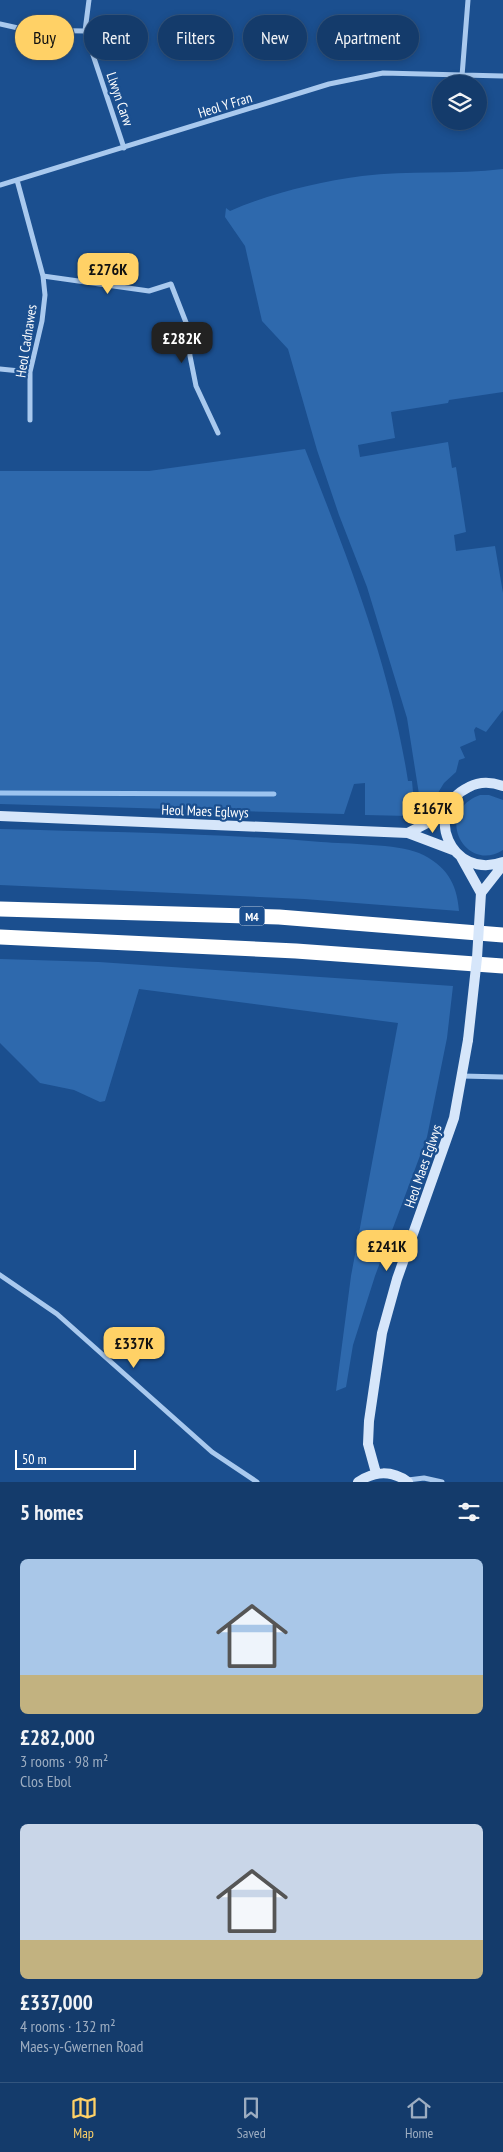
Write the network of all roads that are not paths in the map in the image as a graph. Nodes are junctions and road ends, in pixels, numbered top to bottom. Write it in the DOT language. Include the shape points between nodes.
graph roads {
  1 [pos="89,0"];
  2 [pos="468,0"];
  3 [pos="87,15"];
  4 [pos="0,24"];
  5 [pos="84,31"];
  6 [pos="95,60"];
  7 [pos="436,75"];
  8 [pos="462,75"];
  9 [pos="487,76"];
  10 [pos="503,76"];
  11 [pos="124,148"];
  12 [pos="17,180"];
  13 [pos="0,185"];
  14 [pos="43,276"];
  15 [pos="0,369"];
  16 [pos="30,372"];
  17 [pos="30,420"];
  18 [pos="218,433"];
  19 [pos="503,786"];
  20 [pos="446,813"];
  21 [pos="0,816"];
  22 [pos="408,833"];
  23 [pos="457,853"];
  24 [pos="503,864"];
  25 [pos="481,893"];
  26 [pos="0,908"];
  27 [pos="503,935"];
  28 [pos="0,937"];
  29 [pos="503,966"];
  30 [pos="462,1076"];
  31 [pos="503,1077"];
  32 [pos="0,1275"];
  33 [pos="376,1473"];
  34 [pos="408,1481"];
  35 [pos="257,1482"];
  36 [pos="358,1482"];
  37 [pos="442,1482"];
  1 -- 3 [label="street, Llwyn Carw"];
  2 -- 8 [label="street"];
  4 -- 5 [label="street" via="27,30"];
  6 -- 11 [label="street, Llwyn Carw"];
  7 -- 11 [label="street, Heol Y Fran" via="383,73 329,84"];
  9 -- 10 [label="street, Heol Y Fran"];
  11 -- 12 [label="street, Heol Y Fran"];
  12 -- 13 [label="street, Heol Y Fran"];
  12 -- 14 [label="street, Heol Cadnawes"];
  14 -- 16 [label="street, Heol Cadnawes" via="42,320"];
  14 -- 18 [label="street" via="149,291 171,284 187,325 196,386"];
  15 -- 16 [label="street"];
  16 -- 17 [label="street, Heol Cadnawes"];
  19 -- 20 [label="street" via="489,782 471,786 455,796"];
  20 -- 22 [label="street"];
  20 -- 23 [label="street" via="446,832"];
  21 -- 22 [label="street, Heol Maes Eglwys"];
  22 -- 23 [label="street, Heol Maes Eglwys"];
  23 -- 24 [label="street, Heol Maes Eglwys" via="477,865"];
  23 -- 25 [label="street"];
  24 -- 25 [label="street, Heol Maes Eglwys"];
  25 -- 30 [label="street, Heol Maes Eglwys, bridge" via="477,958"];
  26 -- 27 [label="highway, M4" via="279,917"];
  28 -- 29 [label="highway" via="296,951"];
  30 -- 31 [label="street"];
  30 -- 33 [label="street, Heol Maes Eglwys" via="454,1118 382,1333 368,1444"];
  32 -- 35 [label="street" via="57,1314 212,1452"];
  33 -- 34 [label="street" via="392,1474"];
  33 -- 36 [label="street"];
  34 -- 37 [label="street" via="424,1478"];
}
